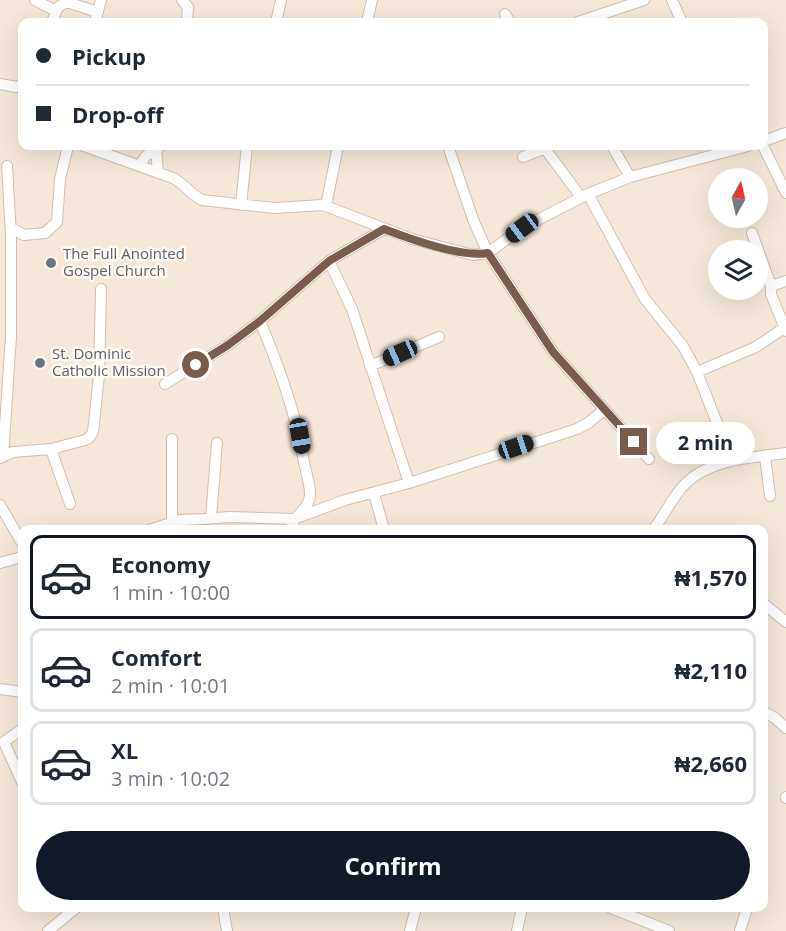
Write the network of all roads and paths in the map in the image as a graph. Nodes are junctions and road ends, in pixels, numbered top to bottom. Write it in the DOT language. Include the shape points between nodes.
graph roads {
  1 [pos="35,0"];
  2 [pos="101,0"];
  3 [pos="182,0"];
  4 [pos="281,0"];
  5 [pos="372,0"];
  6 [pos="644,0"];
  7 [pos="672,0"];
  8 [pos="58,7"];
  9 [pos="97,17"];
  10 [pos="54,18"];
  11 [pos="187,18"];
  12 [pos="277,18"];
  13 [pos="368,18"];
  14 [pos="590,18"];
  15 [pos="680,18"];
  16 [pos="0,84"];
  17 [pos="18,86"];
  18 [pos="786,133"];
  19 [pos="768,140"];
  20 [pos="67,150"];
  21 [pos="95,150"];
  22 [pos="154,150"];
  23 [pos="158,150"];
  24 [pos="247,150"];
  25 [pos="337,150"];
  26 [pos="449,150"];
  27 [pos="538,150"];
  28 [pos="549,150"];
  29 [pos="614,150"];
  30 [pos="733,150"];
  31 [pos="765,150"];
  32 [pos="523,157"];
  33 [pos="7,166"];
  34 [pos="139,166"];
  35 [pos="158,173"];
  36 [pos="630,177"];
  37 [pos="786,193"];
  38 [pos="585,195"];
  39 [pos="241,205"];
  40 [pos="326,206"];
  41 [pos="11,228"];
  42 [pos="384,229"];
  43 [pos="752,233"];
  44 [pos="488,253"];
  45 [pos="329,261"];
  46 [pos="786,281"];
  47 [pos="771,286"];
  48 [pos="101,289"];
  49 [pos="6,319"];
  50 [pos="260,321"];
  51 [pos="785,329"];
  52 [pos="439,337"];
  53 [pos="370,366"];
  54 [pos="697,372"];
  55 [pos="165,384"];
  56 [pos="604,410"];
  57 [pos="172,439"];
  58 [pos="217,443"];
  59 [pos="51,448"];
  60 [pos="786,453"];
  61 [pos="765,456"];
  62 [pos="2,457"];
  63 [pos="649,459"];
  64 [pos="732,461"];
  65 [pos="409,483"];
  66 [pos="374,493"];
  67 [pos="770,496"];
  68 [pos="70,504"];
  69 [pos="0,505"];
  70 [pos="208,522"];
  71 [pos="172,523"];
  72 [pos="293,524"];
  73 [pos="165,525"];
  74 [pos="383,525"];
  75 [pos="657,525"];
  76 [pos="18,536"];
  77 [pos="18,558"];
  78 [pos="0,563"];
  79 [pos="768,607"];
  80 [pos="786,622"];
  81 [pos="0,689"];
  82 [pos="18,691"];
  83 [pos="768,714"];
  84 [pos="786,728"];
  85 [pos="18,732"];
  86 [pos="18,773"];
  87 [pos="71,912"];
  88 [pos="224,912"];
  89 [pos="415,912"];
  90 [pos="521,912"];
  91 [pos="621,912"];
  92 [pos="746,912"];
  93 [pos="48,931"];
  94 [pos="227,931"];
  95 [pos="410,931"];
  96 [pos="517,931"];
  97 [pos="669,931"];
  98 [pos="740,931"];
  1 -- 8 [label="street" via="50,10"];
  2 -- 9 [label="street"];
  3 -- 11 [label="street" via="188,7"];
  4 -- 12 [label="street"];
  5 -- 13 [label="street"];
  6 -- 14 [label="street"];
  7 -- 15 [label="street"];
  8 -- 9 [label="street" via="66,2"];
  8 -- 10 [label="street"];
  16 -- 17 [label="street"];
  18 -- 19 [label="street"];
  20 -- 41 [label="street" via="60,178 57,222 45,233 24,235"];
  21 -- 34 [label="street"];
  22 -- 34 [label="street"];
  23 -- 35 [label="street"];
  24 -- 39 [label="street"];
  25 -- 40 [label="street"];
  26 -- 44 [label="street"];
  27 -- 32 [label="street"];
  28 -- 38 [label="street"];
  29 -- 36 [label="street"];
  30 -- 36 [label="street"];
  31 -- 37 [label="street"];
  33 -- 41 [label="street"];
  34 -- 35 [label="street"];
  35 -- 39 [label="street" via="185,184 192,196 201,200"];
  36 -- 38 [label="street"];
  38 -- 44 [label="street" via="522,228"];
  38 -- 54 [label="street" via="645,299 683,346"];
  39 -- 40 [label="street"];
  40 -- 42 [label="street"];
  41 -- 49 [label="street"];
  42 -- 44 [label="street" via="473,255"];
  42 -- 45 [label="street"];
  43 -- 47 [label="street"];
  44 -- 56 [label="street" via="553,352"];
  45 -- 50 [label="street"];
  45 -- 53 [label="street" via="352,309"];
  46 -- 47 [label="street"];
  47 -- 51 [label="street"];
  48 -- 59 [label="street" via="93,432 89,438"];
  49 -- 62 [label="street"];
  50 -- 55 [label="street"];
  50 -- 72 [label="street" via="281,373 302,446 310,496"];
  51 -- 54 [label="street" via="756,347"];
  52 -- 53 [label="street"];
  53 -- 65 [label="street"];
  54 -- 64 [label="street"];
  56 -- 63 [label="street"];
  56 -- 65 [label="street" via="577,429"];
  57 -- 71 [label="street"];
  58 -- 70 [label="street"];
  59 -- 62 [label="street"];
  59 -- 68 [label="street"];
  60 -- 61 [label="street"];
  61 -- 64 [label="street"];
  61 -- 67 [label="street"];
  64 -- 75 [label="street" via="714,466 686,483"];
  65 -- 66 [label="street"];
  66 -- 72 [label="street" via="345,500"];
  66 -- 74 [label="street"];
  69 -- 76 [label="street"];
  70 -- 71 [label="street"];
  70 -- 72 [label="street"];
  71 -- 73 [label="street"];
  77 -- 78 [label="street"];
  79 -- 80 [label="street"];
  81 -- 82 [label="street"];
  83 -- 84 [label="street"];
  85 -- 86 [label="street" via="4,742"];
  87 -- 93 [label="street"];
  88 -- 94 [label="street"];
  89 -- 95 [label="street"];
  90 -- 96 [label="street"];
  91 -- 97 [label="street"];
  92 -- 98 [label="street"];
}
